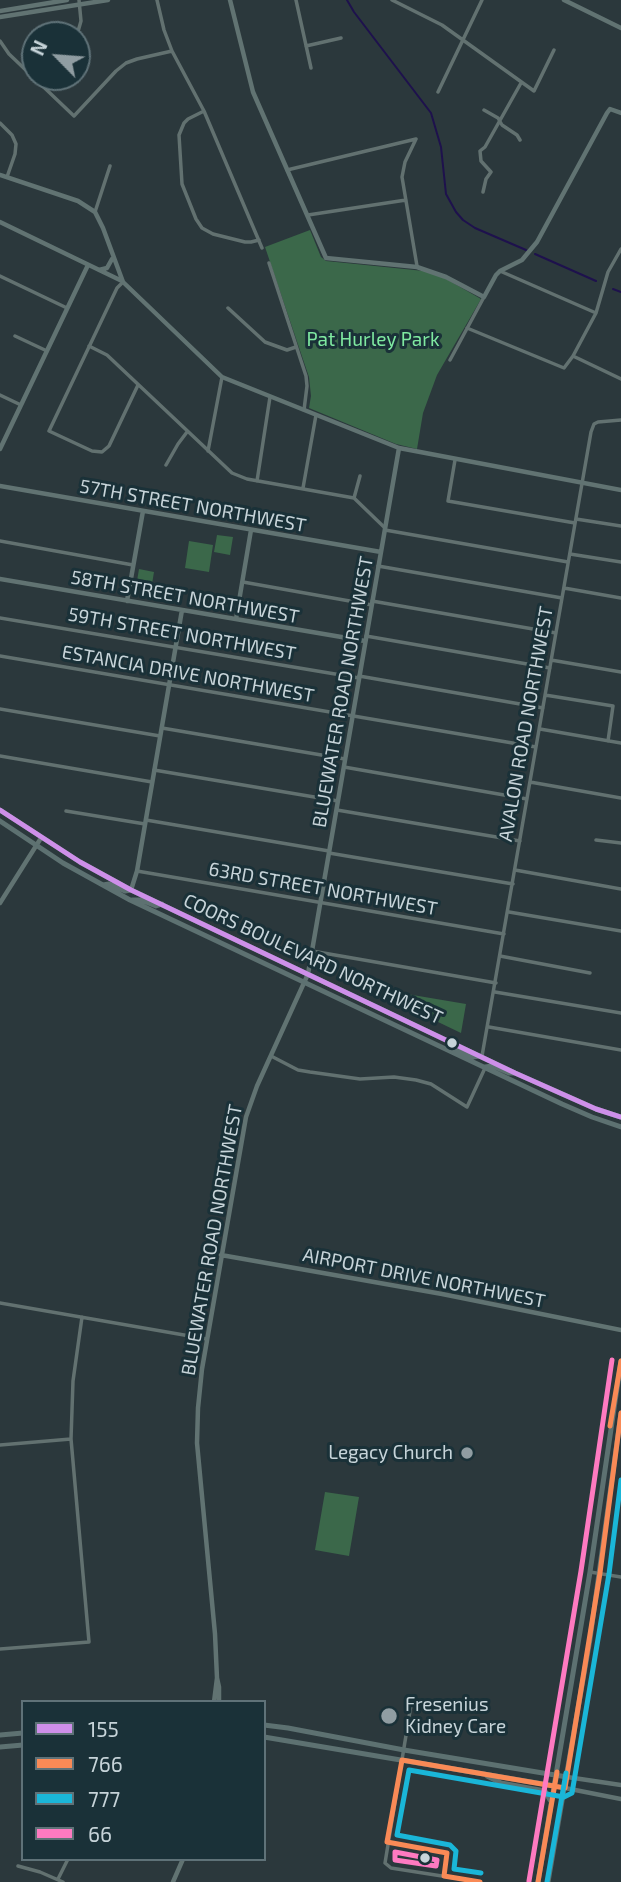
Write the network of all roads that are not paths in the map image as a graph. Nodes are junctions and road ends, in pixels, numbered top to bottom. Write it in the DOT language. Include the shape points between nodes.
graph roads {
  1 [pos="67,0"];
  2 [pos="108,0"];
  3 [pos="158,0"];
  4 [pos="230,0"];
  5 [pos="296,0"];
  6 [pos="392,0"];
  7 [pos="482,0"];
  8 [pos="564,0"];
  9 [pos="79,2"];
  10 [pos="0,11"];
  11 [pos="0,17"];
  12 [pos="81,21"];
  13 [pos="621,28"];
  14 [pos="341,38"];
  15 [pos="463,39"];
  16 [pos="0,41"];
  17 [pos="306,46"];
  18 [pos="554,50"];
  19 [pos="172,51"];
  20 [pos="21,64"];
  21 [pos="311,68"];
  22 [pos="521,83"];
  23 [pos="50,91"];
  24 [pos="438,92"];
  25 [pos="484,110"];
  26 [pos="204,111"];
  27 [pos="621,113"];
  28 [pos="500,121"];
  29 [pos="0,123"];
  30 [pos="520,140"];
  31 [pos="110,166"];
  32 [pos="287,170"];
  33 [pos="0,175"];
  34 [pos="7,177"];
  35 [pos="483,192"];
  36 [pos="406,200"];
  37 [pos="95,212"];
  38 [pos="306,216"];
  39 [pos="0,222"];
  40 [pos="259,240"];
  41 [pos="262,248"];
  42 [pos="621,249"];
  43 [pos="112,254"];
  44 [pos="270,263"];
  45 [pos="88,265"];
  46 [pos="417,267"];
  47 [pos="99,270"];
  48 [pos="500,271"];
  49 [pos="0,276"];
  50 [pos="123,282"];
  51 [pos="484,297"];
  52 [pos="67,308"];
  53 [pos="228,308"];
  54 [pos="596,313"];
  55 [pos="467,328"];
  56 [pos="15,336"];
  57 [pos="89,346"];
  58 [pos="296,348"];
  59 [pos="47,351"];
  60 [pos="573,356"];
  61 [pos="450,360"];
  62 [pos="222,377"];
  63 [pos="621,379"];
  64 [pos="138,385"];
  65 [pos="0,395"];
  66 [pos="270,397"];
  67 [pos="21,405"];
  68 [pos="304,411"];
  69 [pos="316,415"];
  70 [pos="621,420"];
  71 [pos="187,432"];
  72 [pos="399,448"];
  73 [pos="0,449"];
  74 [pos="208,452"];
  75 [pos="455,460"];
  76 [pos="166,465"];
  77 [pos="360,476"];
  78 [pos="257,481"];
  79 [pos="582,483"];
  80 [pos="0,486"];
  81 [pos="303,488"];
  82 [pos="621,490"];
  83 [pos="354,498"];
  84 [pos="143,511"];
  85 [pos="576,521"];
  86 [pos="621,526"];
  87 [pos="385,529"];
  88 [pos="251,530"];
  89 [pos="0,541"];
  90 [pos="381,552"];
  91 [pos="570,554"];
  92 [pos="568,562"];
  93 [pos="621,562"];
  94 [pos="134,565"];
  95 [pos="378,566"];
  96 [pos="0,579"];
  97 [pos="242,582"];
  98 [pos="564,588"];
  99 [pos="562,598"];
  100 [pos="621,598"];
  101 [pos="127,601"];
  102 [pos="372,603"];
  103 [pos="182,610"];
  104 [pos="0,618"];
  105 [pos="236,619"];
  106 [pos="556,633"];
  107 [pos="366,639"];
  108 [pos="175,648"];
  109 [pos="0,656"];
  110 [pos="551,660"];
  111 [pos="550,668"];
  112 [pos="621,672"];
  113 [pos="359,677"];
  114 [pos="169,685"];
  115 [pos="545,695"];
  116 [pos="543,708"];
  117 [pos="0,709"];
  118 [pos="352,717"];
  119 [pos="162,728"];
  120 [pos="540,729"];
  121 [pos="160,736"];
  122 [pos="608,741"];
  123 [pos="621,743"];
  124 [pos="536,747"];
  125 [pos="0,756"];
  126 [pos="345,759"];
  127 [pos="344,767"];
  128 [pos="155,769"];
  129 [pos="152,782"];
  130 [pos="530,782"];
  131 [pos="621,798"];
  132 [pos="527,799"];
  133 [pos="338,801"];
  134 [pos="0,810"];
  135 [pos="337,810"];
  136 [pos="66,811"];
  137 [pos="0,821"];
  138 [pos="145,822"];
  139 [pos="41,838"];
  140 [pos="520,841"];
  141 [pos="596,841"];
  142 [pos="621,843"];
  143 [pos="37,846"];
  144 [pos="329,852"];
  145 [pos="515,870"];
  146 [pos="137,871"];
  147 [pos="513,884"];
  148 [pos="103,886"];
  149 [pos="621,889"];
  150 [pos="131,890"];
  151 [pos="130,900"];
  152 [pos="0,902"];
  153 [pos="321,902"];
  154 [pos="162,904"];
  155 [pos="508,911"];
  156 [pos="621,931"];
  157 [pos="504,934"];
  158 [pos="312,951"];
  159 [pos="500,956"];
  160 [pos="590,973"];
  161 [pos="308,974"];
  162 [pos="305,983"];
  163 [pos="496,984"];
  164 [pos="494,992"];
  165 [pos="621,1013"];
  166 [pos="488,1027"];
  167 [pos="448,1050"];
  168 [pos="621,1050"];
  169 [pos="271,1056"];
  170 [pos="482,1056"];
  171 [pos="485,1068"];
  172 [pos="516,1073"];
  173 [pos="596,1109"];
  174 [pos="592,1118"];
  175 [pos="621,1118"];
  176 [pos="621,1127"];
  177 [pos="221,1255"];
  178 [pos="0,1303"];
  179 [pos="82,1317"];
  180 [pos="621,1330"];
  181 [pos="207,1339"];
  182 [pos="621,1360"];
  183 [pos="620,1368"];
  184 [pos="612,1411"];
  185 [pos="621,1413"];
  186 [pos="71,1439"];
  187 [pos="0,1446"];
  188 [pos="590,1572"];
  189 [pos="600,1573"];
  190 [pos="621,1577"];
  191 [pos="0,1649"];
  192 [pos="217,1700"];
  193 [pos="411,1705"];
  194 [pos="266,1725"];
  195 [pos="21,1733"];
  196 [pos="0,1735"];
  197 [pos="266,1737"];
  198 [pos="21,1745"];
  199 [pos="0,1747"];
  200 [pos="404,1750"];
  201 [pos="402,1760"];
  202 [pos="482,1773"];
  203 [pos="556,1775"];
  204 [pos="567,1777"];
  205 [pos="621,1785"];
  206 [pos="554,1786"];
  207 [pos="565,1788"];
  208 [pos="621,1799"];
  209 [pos="551,1802"];
  210 [pos="67,1861"];
  211 [pos="182,1861"];
  212 [pos="18,1866"];
  213 [pos="60,1881"];
  214 [pos="173,1882"];
  215 [pos="480,1882"];
  216 [pos="538,1882"];
  217 [pos="548,1882"];
  1 -- 10 [label="street"];
  2 -- 9 [label="street"];
  3 -- 19 [label="street"];
  4 -- 32 [label="street" via="253,92"];
  5 -- 17 [label="street"];
  6 -- 15 [label="street"];
  7 -- 15 [label="street"];
  8 -- 13 [label="street"];
  9 -- 11 [label="street"];
  9 -- 12 [label="street"];
  14 -- 17 [label="street"];
  15 -- 22 [label="street"];
  15 -- 24 [label="street"];
  16 -- 20 [label="street"];
  17 -- 21 [label="street"];
  18 -- 22 [label="street" via="534,92"];
  19 -- 23 [label="street" via="126,63 74,116"];
  19 -- 26 [label="street"];
  22 -- 28 [label="street"];
  25 -- 28 [label="street"];
  26 -- 40 [label="street"];
  26 -- 40 [label="street" via="188,119 179,135 182,184 195,219 213,234 245,242"];
  27 -- 48 [label="street" via="610,109 607,113 537,242 522,260"];
  28 -- 30 [label="street"];
  28 -- 35 [label="street" via="480,151 481,161 491,172"];
  29 -- 34 [label="street" via="16,144"];
  31 -- 37 [label="street"];
  32 -- 36 [label="street" via="416,139 403,170"];
  32 -- 38 [label="street"];
  33 -- 34 [label="street"];
  34 -- 37 [label="street" via="78,201"];
  36 -- 38 [label="street"];
  36 -- 46 [label="street"];
  37 -- 43 [label="street"];
  38 -- 46 [label="street" via="326,258"];
  39 -- 45 [label="street"];
  40 -- 41 [label="street"];
  42 -- 54 [label="street" via="608,272"];
  43 -- 47 [label="street" via="110,265"];
  43 -- 50 [label="street"];
  44 -- 58 [label="street"];
  45 -- 47 [label="street"];
  45 -- 52 [label="street"];
  46 -- 51 [label="street"];
  47 -- 50 [label="street"];
  48 -- 51 [label="street"];
  48 -- 54 [label="street"];
  49 -- 52 [label="street"];
  50 -- 57 [label="street"];
  50 -- 62 [label="street"];
  51 -- 55 [label="street"];
  52 -- 59 [label="street"];
  53 -- 58 [label="street" via="265,342 287,350"];
  54 -- 60 [label="street"];
  55 -- 60 [label="street" via="564,368"];
  55 -- 61 [label="street"];
  56 -- 59 [label="street"];
  57 -- 64 [label="street" via="107,355"];
  57 -- 64 [label="street" via="49,431 92,452 102,452"];
  58 -- 68 [label="street" via="307,386"];
  59 -- 67 [label="street"];
  60 -- 63 [label="street"];
  62 -- 66 [label="street"];
  62 -- 74 [label="street"];
  64 -- 71 [label="street"];
  65 -- 67 [label="street"];
  66 -- 68 [label="street"];
  66 -- 78 [label="street"];
  67 -- 73 [label="street"];
  68 -- 69 [label="street"];
  69 -- 72 [label="street"];
  69 -- 81 [label="street"];
  70 -- 79 [label="street, AVALON ROAD NORTHWEST" via="601,421 592,427"];
  71 -- 74 [label="street"];
  71 -- 76 [label="street"];
  72 -- 75 [label="street"];
  72 -- 87 [label="street, BLUEWATER ROAD NORTHWEST"];
  74 -- 78 [label="street" via="232,473"];
  75 -- 79 [label="street"];
  75 -- 85 [label="street" via="448,501"];
  77 -- 83 [label="street"];
  78 -- 81 [label="street"];
  79 -- 82 [label="street"];
  79 -- 85 [label="street, AVALON ROAD NORTHWEST"];
  80 -- 84 [label="street, 57TH STREET NORTHWEST"];
  81 -- 83 [label="street"];
  83 -- 87 [label="street"];
  84 -- 88 [label="street, 57TH STREET NORTHWEST"];
  84 -- 94 [label="street"];
  85 -- 86 [label="street"];
  85 -- 91 [label="street, AVALON ROAD NORTHWEST"];
  87 -- 90 [label="street, BLUEWATER ROAD NORTHWEST"];
  87 -- 92 [label="street"];
  88 -- 90 [label="street, 57TH STREET NORTHWEST"];
  88 -- 97 [label="street"];
  89 -- 94 [label="street"];
  90 -- 95 [label="street, BLUEWATER ROAD NORTHWEST"];
  91 -- 92 [label="street, AVALON ROAD NORTHWEST"];
  91 -- 93 [label="street"];
  92 -- 98 [label="street, AVALON ROAD NORTHWEST"];
  94 -- 101 [label="street"];
  95 -- 99 [label="street"];
  95 -- 102 [label="street, BLUEWATER ROAD NORTHWEST"];
  96 -- 101 [label="street, 58TH STREET NORTHWEST"];
  97 -- 102 [label="street"];
  97 -- 105 [label="street"];
  98 -- 99 [label="street, AVALON ROAD NORTHWEST"];
  98 -- 100 [label="street"];
  99 -- 106 [label="street, AVALON ROAD NORTHWEST"];
  101 -- 103 [label="street, 58TH STREET NORTHWEST"];
  102 -- 106 [label="street"];
  102 -- 107 [label="street, BLUEWATER ROAD NORTHWEST"];
  103 -- 105 [label="street, 58TH STREET NORTHWEST"];
  103 -- 108 [label="street"];
  104 -- 108 [label="street, 59TH STREET NORTHWEST"];
  105 -- 107 [label="street, 58TH STREET NORTHWEST"];
  106 -- 110 [label="street, AVALON ROAD NORTHWEST"];
  107 -- 111 [label="street, 58TH STREET NORTHWEST"];
  107 -- 113 [label="street, BLUEWATER ROAD NORTHWEST"];
  108 -- 113 [label="street, 59TH STREET NORTHWEST"];
  108 -- 114 [label="street"];
  109 -- 114 [label="street, ESTANCIA DRIVE NORTHWEST"];
  110 -- 111 [label="street, AVALON ROAD NORTHWEST"];
  110 -- 112 [label="street"];
  111 -- 115 [label="street, AVALON ROAD NORTHWEST"];
  113 -- 116 [label="street, 59TH STREET NORTHWEST"];
  113 -- 118 [label="street, BLUEWATER ROAD NORTHWEST"];
  114 -- 118 [label="street, ESTANCIA DRIVE NORTHWEST"];
  114 -- 119 [label="street"];
  115 -- 116 [label="street, AVALON ROAD NORTHWEST"];
  115 -- 122 [label="street" via="613,706"];
  116 -- 120 [label="street, AVALON ROAD NORTHWEST"];
  117 -- 121 [label="street"];
  118 -- 124 [label="street, ESTANCIA DRIVE NORTHWEST"];
  118 -- 126 [label="street, BLUEWATER ROAD NORTHWEST"];
  119 -- 121 [label="street"];
  119 -- 126 [label="street"];
  120 -- 122 [label="street"];
  120 -- 124 [label="street, AVALON ROAD NORTHWEST"];
  121 -- 128 [label="street"];
  122 -- 123 [label="street"];
  124 -- 130 [label="street, AVALON ROAD NORTHWEST"];
  125 -- 129 [label="street"];
  126 -- 127 [label="street, BLUEWATER ROAD NORTHWEST"];
  127 -- 132 [label="street"];
  127 -- 133 [label="street, BLUEWATER ROAD NORTHWEST"];
  128 -- 129 [label="street"];
  128 -- 133 [label="street"];
  129 -- 138 [label="street"];
  130 -- 131 [label="street"];
  130 -- 132 [label="street, AVALON ROAD NORTHWEST"];
  132 -- 140 [label="street, AVALON ROAD NORTHWEST"];
  133 -- 135 [label="street, BLUEWATER ROAD NORTHWEST"];
  134 -- 139 [label="main road, COORS BOULEVARD NORTHWEST"];
  135 -- 140 [label="street"];
  135 -- 144 [label="street, BLUEWATER ROAD NORTHWEST"];
  136 -- 138 [label="street"];
  137 -- 143 [label="main road, COORS BOULEVARD NORTHWEST"];
  138 -- 144 [label="street"];
  138 -- 146 [label="street"];
  139 -- 143 [label="street"];
  139 -- 150 [label="main road, COORS BOULEVARD NORTHWEST"];
  140 -- 145 [label="street, AVALON ROAD NORTHWEST"];
  141 -- 142 [label="street"];
  143 -- 148 [label="main road, COORS BOULEVARD NORTHWEST"];
  143 -- 152 [label="street"];
  144 -- 147 [label="street"];
  144 -- 153 [label="street, BLUEWATER ROAD NORTHWEST"];
  145 -- 147 [label="street, AVALON ROAD NORTHWEST"];
  145 -- 149 [label="street"];
  146 -- 150 [label="street"];
  146 -- 153 [label="street, 63RD STREET NORTHWEST"];
  147 -- 155 [label="street, AVALON ROAD NORTHWEST"];
  148 -- 150 [label="main road"];
  148 -- 151 [label="main road, COORS BOULEVARD NORTHWEST"];
  150 -- 154 [label="main road, COORS BOULEVARD NORTHWEST"];
  151 -- 154 [label="main road"];
  151 -- 162 [label="main road, COORS BOULEVARD NORTHWEST"];
  153 -- 157 [label="street, 63RD STREET NORTHWEST"];
  153 -- 158 [label="street, BLUEWATER ROAD NORTHWEST"];
  154 -- 161 [label="main road, COORS BOULEVARD NORTHWEST"];
  155 -- 156 [label="street"];
  155 -- 157 [label="street, AVALON ROAD NORTHWEST"];
  157 -- 159 [label="street, AVALON ROAD NORTHWEST"];
  158 -- 161 [label="street, BLUEWATER ROAD NORTHWEST"];
  158 -- 163 [label="street"];
  159 -- 160 [label="street"];
  159 -- 163 [label="street, AVALON ROAD NORTHWEST"];
  161 -- 162 [label="street, BLUEWATER ROAD NORTHWEST"];
  161 -- 170 [label="main road, COORS BOULEVARD NORTHWEST"];
  162 -- 167 [label="main road, COORS BOULEVARD NORTHWEST"];
  162 -- 169 [label="street, BLUEWATER ROAD NORTHWEST"];
  163 -- 164 [label="street, AVALON ROAD NORTHWEST"];
  164 -- 165 [label="street"];
  164 -- 166 [label="street, AVALON ROAD NORTHWEST"];
  166 -- 168 [label="street"];
  166 -- 170 [label="street, AVALON ROAD NORTHWEST"];
  167 -- 170 [label="main road"];
  167 -- 171 [label="main road, COORS BOULEVARD NORTHWEST"];
  169 -- 171 [label="street" via="299,1070 360,1079 416,1080 437,1087 467,1107"];
  169 -- 177 [label="street, BLUEWATER ROAD NORTHWEST" via="243,1130"];
  170 -- 172 [label="main road, COORS BOULEVARD NORTHWEST"];
  171 -- 172 [label="main road"];
  171 -- 174 [label="main road, COORS BOULEVARD NORTHWEST"];
  172 -- 173 [label="main road, COORS BOULEVARD NORTHWEST"];
  173 -- 174 [label="main road"];
  173 -- 175 [label="main road, COORS BOULEVARD NORTHWEST"];
  174 -- 176 [label="main road, COORS BOULEVARD NORTHWEST"];
  177 -- 180 [label="street, AIRPORT DRIVE NORTHWEST"];
  177 -- 181 [label="street, BLUEWATER ROAD NORTHWEST"];
  178 -- 179 [label="street"];
  179 -- 181 [label="street"];
  179 -- 186 [label="street"];
  181 -- 192 [label="street, BLUEWATER ROAD NORTHWEST" via="197,1443"];
  182 -- 183 [label="main road"];
  183 -- 184 [label="main road"];
  184 -- 185 [label="street"];
  184 -- 188 [label="main road"];
  185 -- 189 [label="main road"];
  186 -- 187 [label="street"];
  186 -- 191 [label="street" via="89,1642"];
  188 -- 189 [label="street"];
  188 -- 203 [label="main road"];
  189 -- 190 [label="street"];
  189 -- 204 [label="main road"];
  193 -- 200 [label="street"];
  194 -- 200 [label="main road"];
  195 -- 196 [label="main road"];
  197 -- 201 [label="main road"];
  198 -- 199 [label="main road"];
  200 -- 201 [label="street"];
  200 -- 203 [label="main road"];
  201 -- 202 [label="main road"];
  201 -- 215 [label="street" via="385,1863 391,1868"];
  202 -- 206 [label="main road"];
  202 -- 209 [label="main road" via="501,1783 545,1791"];
  203 -- 204 [label="main road"];
  203 -- 206 [label="main road"];
  204 -- 205 [label="street"];
  204 -- 207 [label="main road"];
  206 -- 207 [label="main road"];
  206 -- 209 [label="main road"];
  207 -- 208 [label="street"];
  207 -- 217 [label="main road"];
  209 -- 216 [label="main road"];
  210 -- 213 [label="street"];
  211 -- 214 [label="street"];
  212 -- 213 [label="street"];
}
